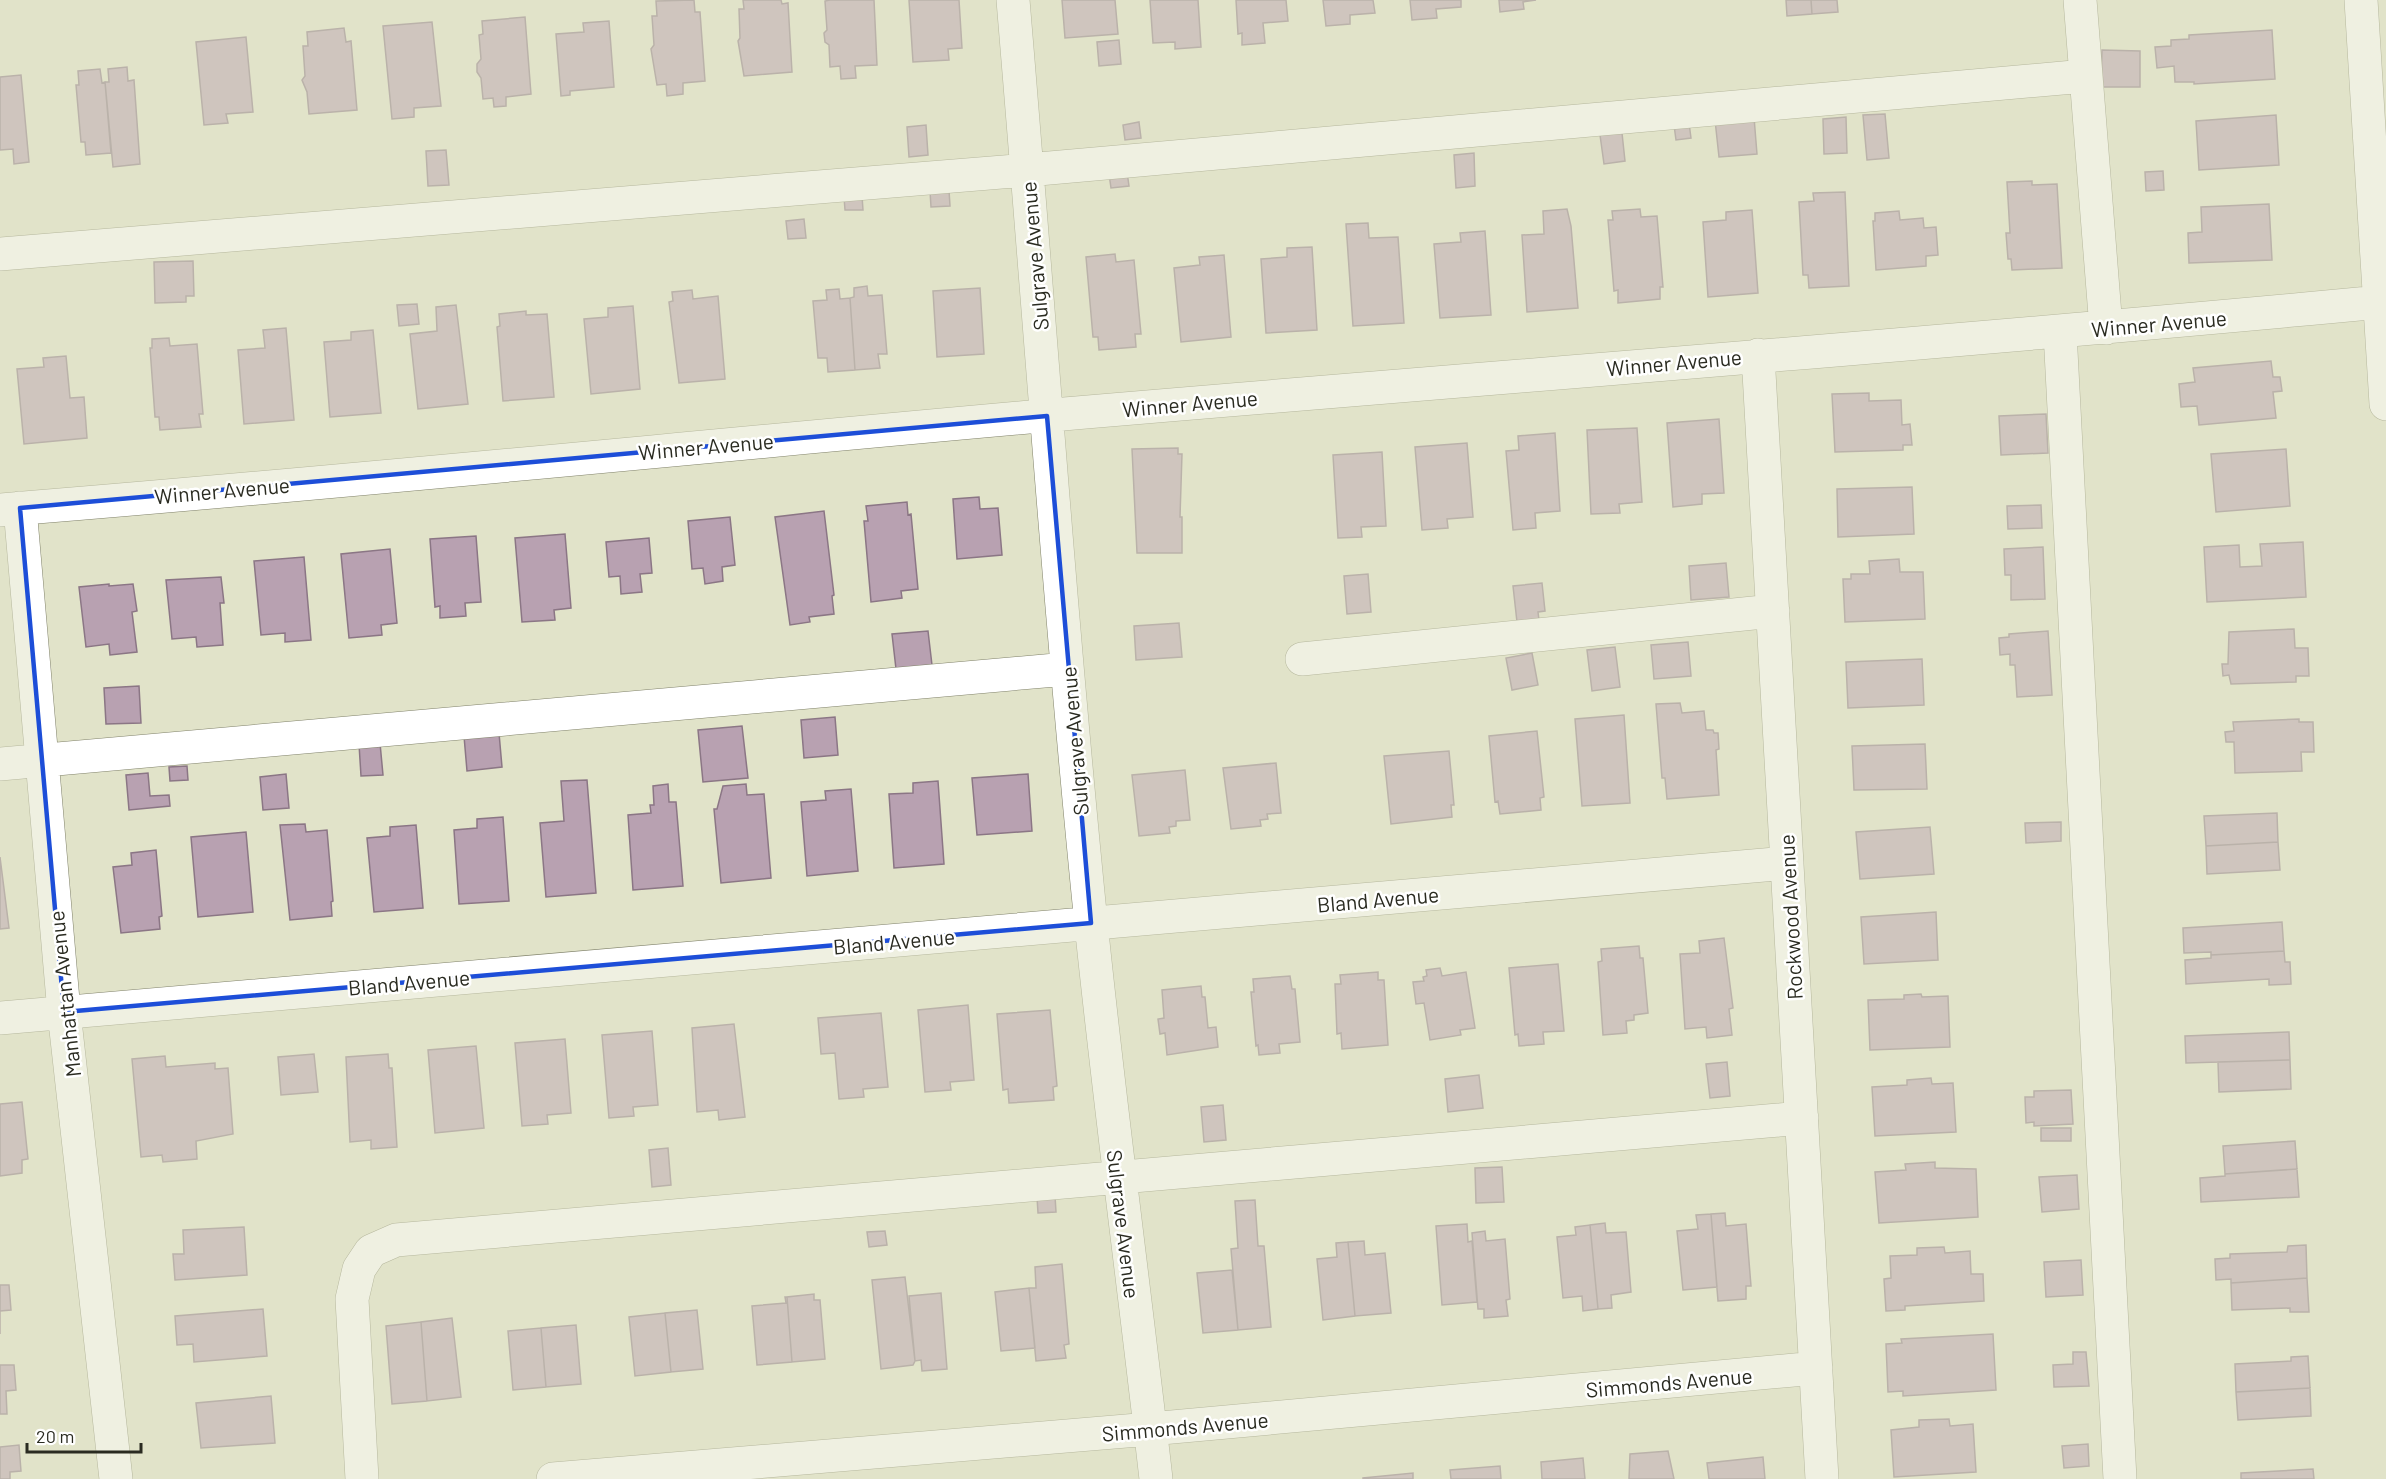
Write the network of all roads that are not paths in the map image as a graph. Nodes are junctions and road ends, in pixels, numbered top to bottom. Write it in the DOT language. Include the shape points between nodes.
graph roads {
  1 [pos="1013,0"];
  2 [pos="2080,0"];
  3 [pos="2361,0"];
  4 [pos="2085,76"];
  5 [pos="1027,170"];
  6 [pos="0,255"];
  7 [pos="2380,302"];
  8 [pos="2106,328"];
  9 [pos="2060,332"];
  10 [pos="2384,343"];
  11 [pos="1758,355"];
  12 [pos="2386,404"];
  13 [pos="1047,416"];
  14 [pos="10,509"];
  15 [pos="1773,611"];
  16 [pos="1302,658"];
  17 [pos="1067,669"];
  18 [pos="42,761"];
  19 [pos="0,764"];
  20 [pos="1787,863"];
  21 [pos="1091,923"];
  22 [pos="64,1012"];
  23 [pos="0,1018"];
  24 [pos="1802,1118"];
  25 [pos="1118,1177"];
  26 [pos="1816,1368"];
  27 [pos="1150,1429"];
  28 [pos="117,1479"];
  29 [pos="362,1479"];
  30 [pos="553,1479"];
  31 [pos="1156,1479"];
  32 [pos="1822,1479"];
  33 [pos="2120,1479"];
  1 -- 5 [label="street, Sulgrave Avenue"];
  2 -- 4 [label="street"];
  3 -- 7 [label="street"];
  4 -- 5 [label="street"];
  4 -- 8 [label="street"];
  5 -- 6 [label="street"];
  5 -- 13 [label="street, Sulgrave Avenue"];
  7 -- 8 [label="street, Winner Avenue"];
  7 -- 10 [label="street"];
  8 -- 9 [label="street, Winner Avenue"];
  9 -- 11 [label="street, Winner Avenue"];
  9 -- 33 [label="street"];
  10 -- 12 [label="street"];
  11 -- 13 [label="street, Winner Avenue"];
  11 -- 15 [label="street, Rockwood Avenue"];
  13 -- 14 [label="street, Winner Avenue"];
  13 -- 17 [label="street, Sulgrave Avenue"];
  14 -- 18 [label="street, Manhattan Avenue"];
  15 -- 16 [label="street"];
  15 -- 20 [label="street, Rockwood Avenue"];
  17 -- 18 [label="street"];
  17 -- 21 [label="street, Sulgrave Avenue"];
  18 -- 19 [label="street"];
  18 -- 22 [label="street, Manhattan Avenue"];
  20 -- 21 [label="street, Bland Avenue"];
  20 -- 24 [label="street, Rockwood Avenue"];
  21 -- 22 [label="street, Bland Avenue"];
  21 -- 25 [label="street, Sulgrave Avenue"];
  22 -- 23 [label="street, Bland Avenue"];
  22 -- 28 [label="street, Manhattan Avenue"];
  24 -- 25 [label="street"];
  24 -- 26 [label="street, Rockwood Avenue"];
  25 -- 27 [label="street, Sulgrave Avenue"];
  25 -- 29 [label="street" via="396,1240 371,1251 359,1269 352,1299"];
  26 -- 27 [label="street, Simmonds Avenue"];
  26 -- 32 [label="street, Rockwood Avenue"];
  27 -- 30 [label="street, Simmonds Avenue"];
  27 -- 31 [label="street, Sulgrave Avenue"];
}
